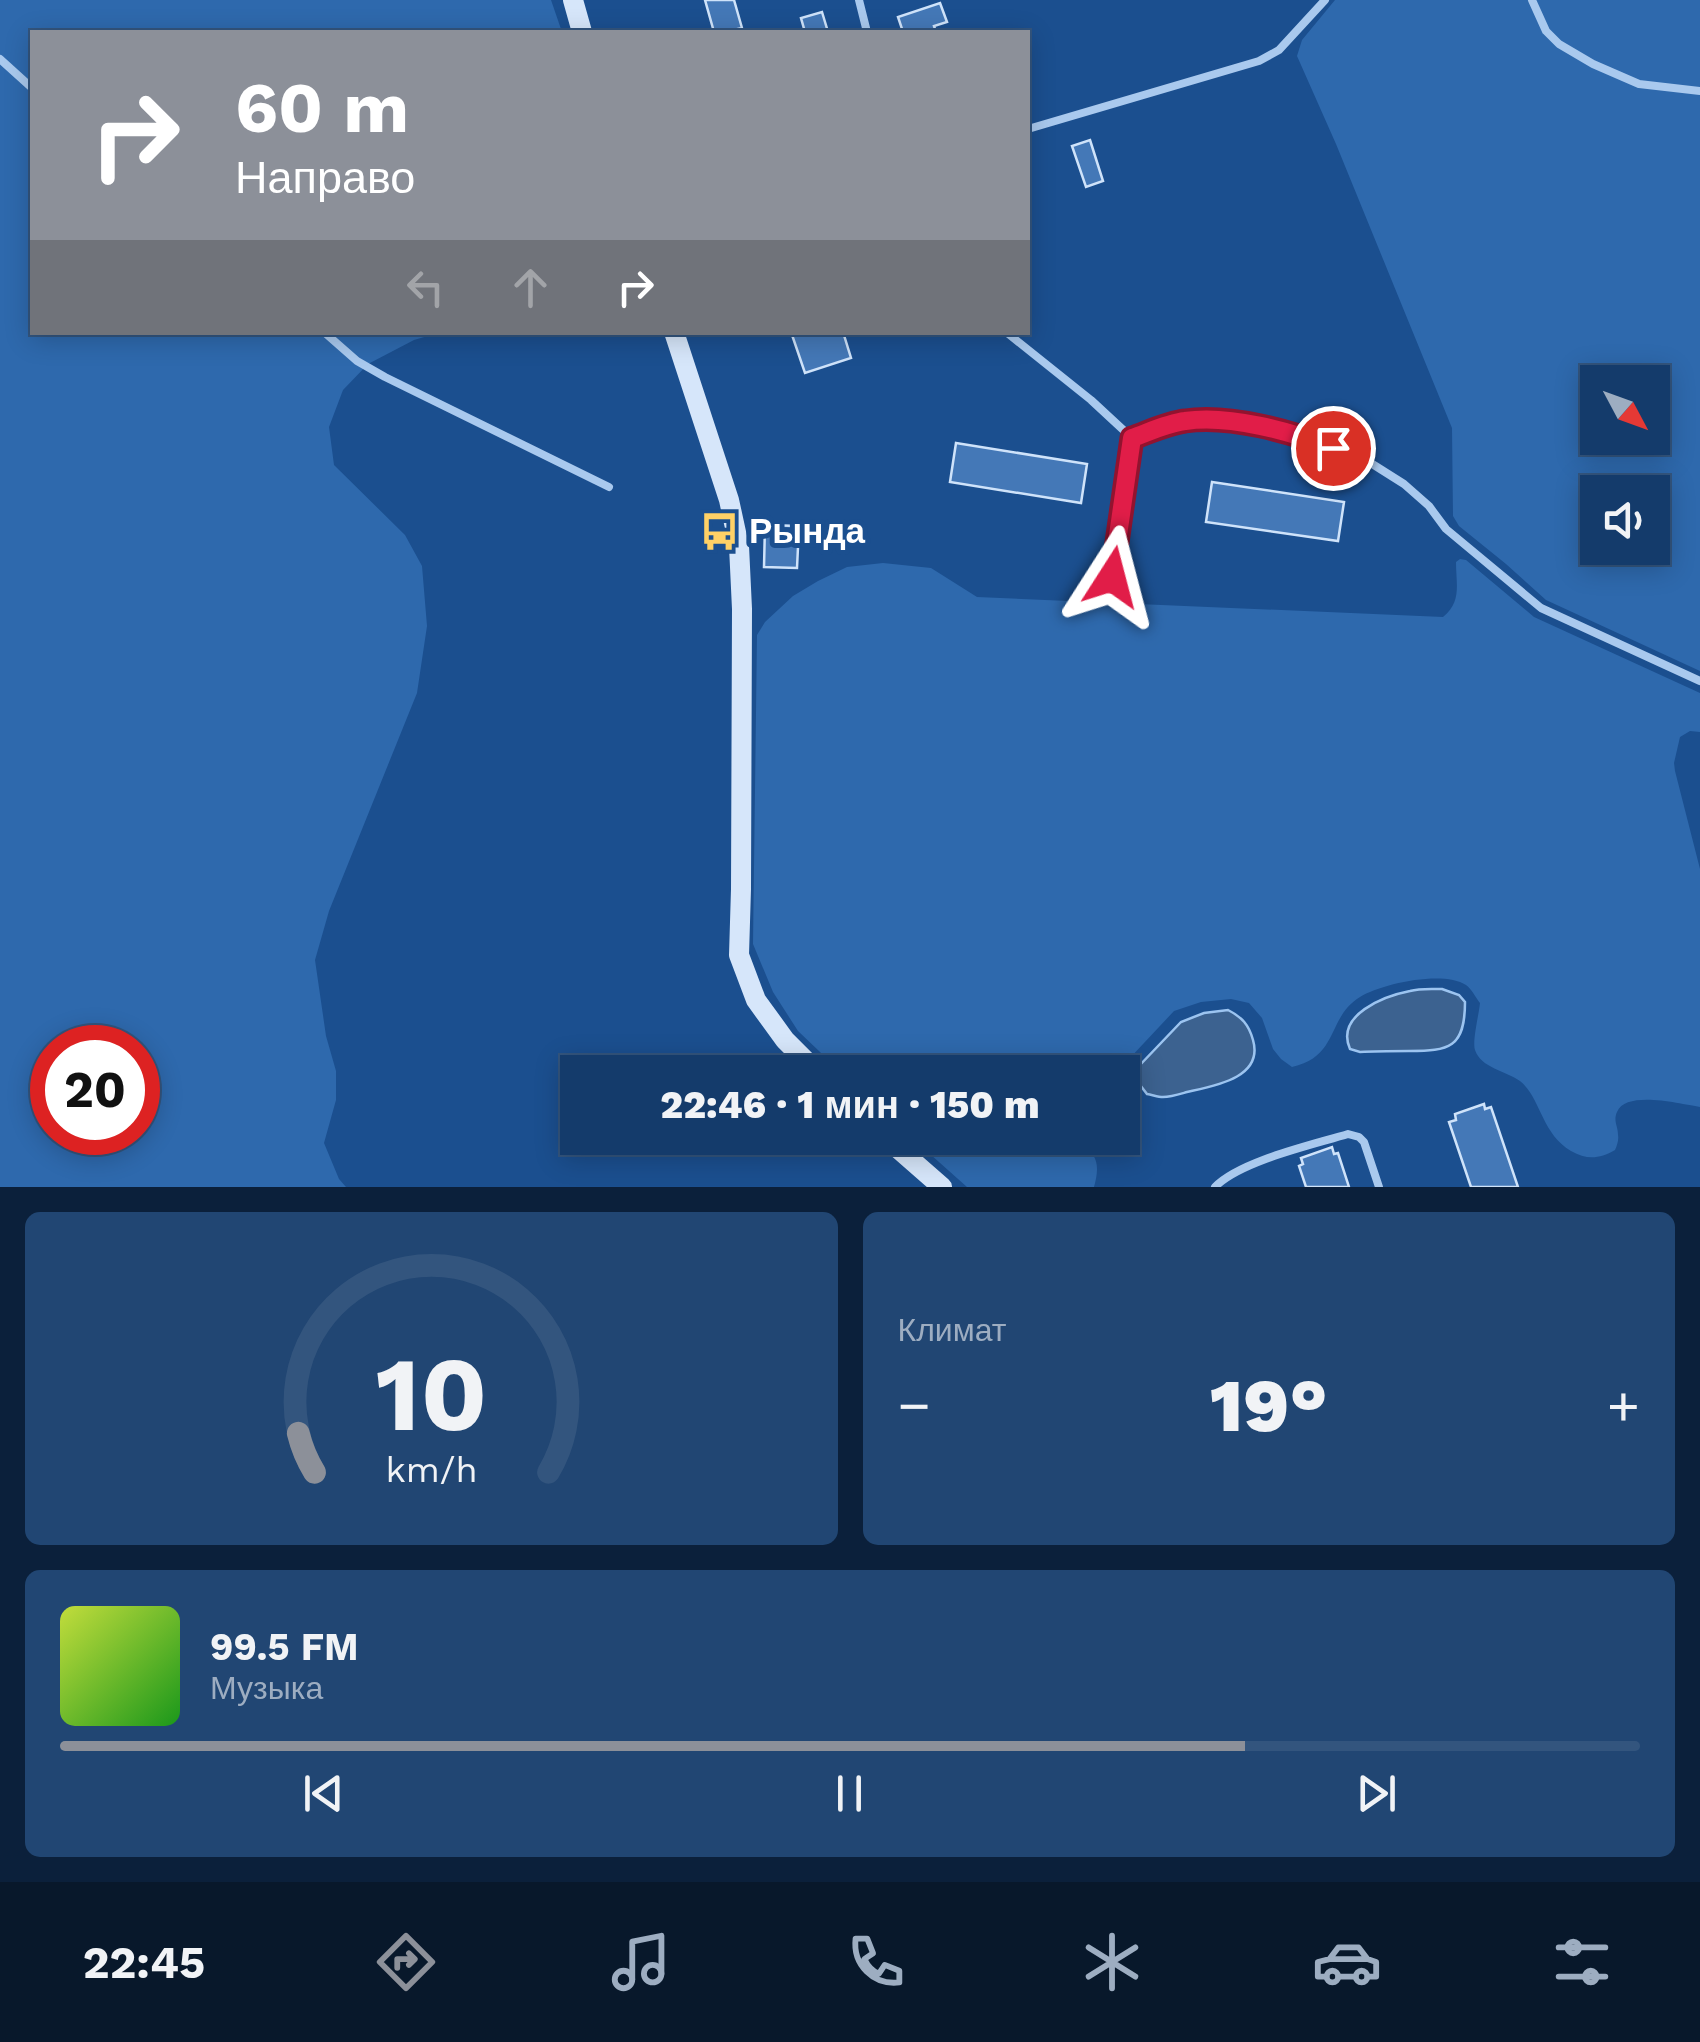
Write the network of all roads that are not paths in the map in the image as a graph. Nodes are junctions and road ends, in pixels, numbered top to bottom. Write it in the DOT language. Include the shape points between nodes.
graph roads {
  1 [pos="573,0"];
  2 [pos="859,0"];
  3 [pos="1324,0"];
  4 [pos="1532,0"];
  5 [pos="581,30"];
  6 [pos="867,30"];
  7 [pos="0,59"];
  8 [pos="30,86"];
  9 [pos="1700,91"];
  10 [pos="1030,129"];
  11 [pos="328,335"];
  12 [pos="675,335"];
  13 [pos="1010,335"];
  14 [pos="1132,438"];
  15 [pos="609,487"];
  16 [pos="1112,577"];
  17 [pos="1700,681"];
  18 [pos="800,1055"];
  19 [pos="905,1155"];
  20 [pos="942,1187"];
  21 [pos="1215,1187"];
  22 [pos="1379,1187"];
  1 -- 5 [label="main road"];
  2 -- 6 [label="lane"];
  3 -- 10 [label="lane" via="1279,50 1259,62"];
  4 -- 9 [label="lane" via="1546,31 1593,64 1639,84"];
  7 -- 8 [label="lane"];
  11 -- 15 [label="lane" via="385,377"];
  12 -- 18 [label="main road" via="739,546 739,955 756,1000"];
  13 -- 14 [label="lane"];
  14 -- 16 [label="lane"];
  14 -- 17 [label="lane" via="1184,420 1234,422 1300,435 1366,460 1404,484 1446,529 1541,608"];
  19 -- 20 [label="main road"];
  21 -- 22 [label="lane" via="1241,1169 1348,1134 1364,1142"];
}
